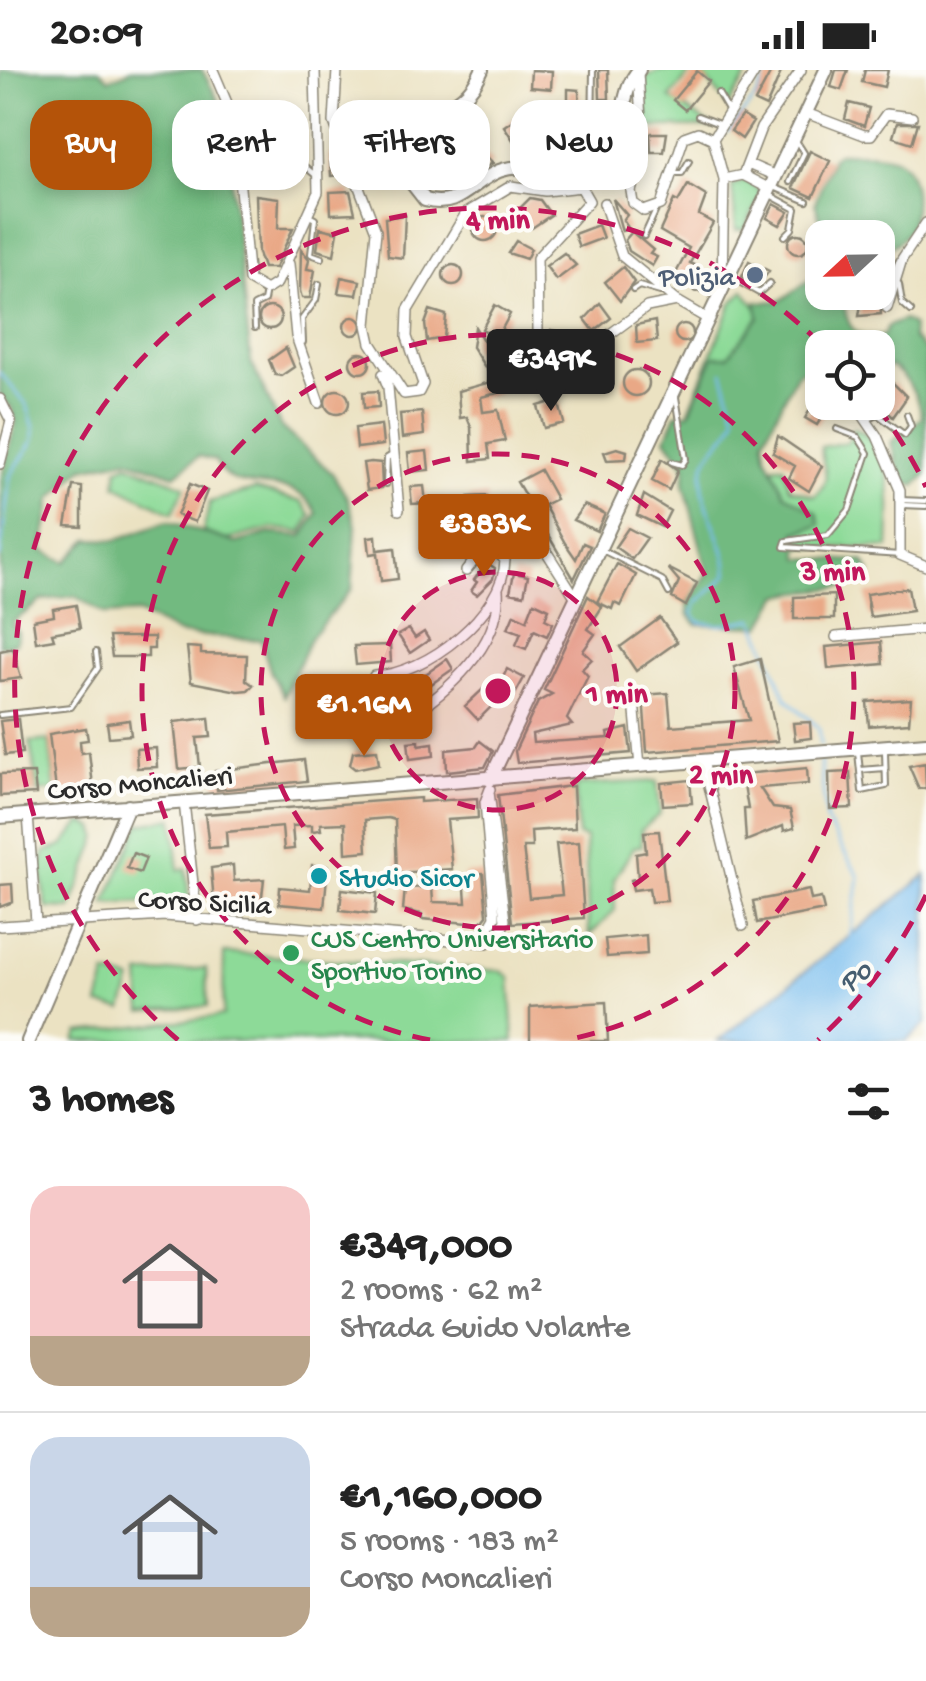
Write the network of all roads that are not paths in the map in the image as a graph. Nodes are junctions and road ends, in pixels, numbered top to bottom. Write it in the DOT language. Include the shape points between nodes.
graph roads {
  1 [pos="213,70"];
  2 [pos="315,70"];
  3 [pos="337,70"];
  4 [pos="482,70"];
  5 [pos="594,70"];
  6 [pos="638,70"];
  7 [pos="756,70"];
  8 [pos="801,70"];
  9 [pos="826,70"];
  10 [pos="718,93"];
  11 [pos="593,100"];
  12 [pos="626,100"];
  13 [pos="640,100"];
  14 [pos="728,112"];
  15 [pos="806,113"];
  16 [pos="698,116"];
  17 [pos="912,117"];
  18 [pos="719,124"];
  19 [pos="713,139"];
  20 [pos="793,140"];
  21 [pos="689,161"];
  22 [pos="748,164"];
  23 [pos="510,169"];
  24 [pos="309,170"];
  25 [pos="671,173"];
  26 [pos="318,174"];
  27 [pos="744,175"];
  28 [pos="724,179"];
  29 [pos="790,182"];
  30 [pos="772,186"];
  31 [pos="632,190"];
  32 [pos="807,201"];
  33 [pos="604,203"];
  34 [pos="657,208"];
  35 [pos="310,216"];
  36 [pos="926,223"];
  37 [pos="644,236"];
  38 [pos="784,236"];
  39 [pos="322,258"];
  40 [pos="289,262"];
  41 [pos="900,264"];
  42 [pos="728,275"];
  43 [pos="895,277"];
  44 [pos="770,283"];
  45 [pos="319,284"];
  46 [pos="696,289"];
  47 [pos="266,290"];
  48 [pos="633,290"];
  49 [pos="721,290"];
  50 [pos="676,302"];
  51 [pos="912,312"];
  52 [pos="708,320"];
  53 [pos="256,328"];
  54 [pos="298,343"];
  55 [pos="373,346"];
  56 [pos="674,392"];
  57 [pos="0,399"];
  58 [pos="319,404"];
  59 [pos="907,416"];
  60 [pos="866,420"];
  61 [pos="869,424"];
  62 [pos="837,430"];
  63 [pos="394,454"];
  64 [pos="672,462"];
  65 [pos="0,464"];
  66 [pos="386,484"];
  67 [pos="900,504"];
  68 [pos="926,504"];
  69 [pos="399,510"];
  70 [pos="487,518"];
  71 [pos="485,547"];
  72 [pos="600,549"];
  73 [pos="900,555"];
  74 [pos="926,566"];
  75 [pos="466,571"];
  76 [pos="498,590"];
  77 [pos="669,594"];
  78 [pos="576,598"];
  79 [pos="926,629"];
  80 [pos="836,637"];
  81 [pos="96,652"];
  82 [pos="374,676"];
  83 [pos="634,702"];
  84 [pos="0,716"];
  85 [pos="403,721"];
  86 [pos="926,742"];
  87 [pos="885,746"];
  88 [pos="858,748"];
  89 [pos="703,761"];
  90 [pos="640,766"];
  91 [pos="885,768"];
  92 [pos="860,770"];
  93 [pos="490,786"];
  94 [pos="184,802"];
  95 [pos="128,806"];
  96 [pos="28,815"];
  97 [pos="0,817"];
  98 [pos="80,919"];
  99 [pos="197,920"];
  100 [pos="36,922"];
  101 [pos="0,926"];
  102 [pos="742,926"];
  103 [pos="28,1041"];
  1 -- 47 [label="street" via="233,117 249,280"];
  2 -- 26 [label="street"];
  3 -- 55 [label="street" via="334,122 376,231 366,310"];
  4 -- 23 [label="street" via="466,98 422,121 406,138 406,178 425,200 450,203"];
  5 -- 11 [label="lane"];
  6 -- 12 [label="street"];
  6 -- 13 [label="street"];
  7 -- 14 [label="street"];
  8 -- 22 [label="street" via="760,128"];
  9 -- 15 [label="street"];
  10 -- 14 [label="lane"];
  14 -- 18 [label="street"];
  15 -- 17 [label="street" via="864,135 886,114"];
  15 -- 20 [label="street"];
  16 -- 18 [label="lane"];
  18 -- 19 [label="street"];
  19 -- 25 [label="street" via="698,132 684,136"];
  19 -- 28 [label="street"];
  20 -- 29 [label="lane" via="805,149"];
  20 -- 30 [label="street"];
  21 -- 25 [label="lane" via="679,174"];
  22 -- 27 [label="street"];
  22 -- 30 [label="street"];
  24 -- 26 [label="lane"];
  25 -- 34 [label="street"];
  26 -- 35 [label="street"];
  27 -- 28 [label="street"];
  27 -- 30 [label="street"];
  28 -- 49 [label="street"];
  30 -- 32 [label="lane"];
  30 -- 38 [label="lane" via="796,209"];
  30 -- 42 [label="street"];
  31 -- 34 [label="street" via="641,210"];
  33 -- 50 [label="street" via="622,256"];
  34 -- 37 [label="lane"];
  35 -- 39 [label="lane" via="312,254"];
  35 -- 40 [label="street"];
  36 -- 41 [label="street"];
  40 -- 47 [label="street"];
  40 -- 54 [label="street"];
  41 -- 43 [label="street"];
  41 -- 51 [label="lane" via="899,294"];
  42 -- 44 [label="lane" via="759,293"];
  42 -- 49 [label="street"];
  45 -- 54 [label="lane" via="302,319 304,342"];
  46 -- 49 [label="lane"];
  47 -- 53 [label="lane" via="264,302 254,306"];
  48 -- 50 [label="lane" via="652,288"];
  49 -- 52 [label="street"];
  50 -- 52 [label="street"];
  50 -- 55 [label="street" via="647,307 550,378 536,380 530,367 538,331 536,258 589,201 581,187 545,191 517,185 466,213 411,302 406,327 422,377 419,392 400,391"];
  52 -- 56 [label="street"];
  54 -- 58 [label="street"];
  55 -- 63 [label="street" via="387,382"];
  56 -- 64 [label="lane" via="686,460"];
  56 -- 72 [label="street"];
  57 -- 65 [label="street" via="11,421"];
  59 -- 61 [label="lane" via="905,436 878,414"];
  60 -- 61 [label="street"];
  61 -- 67 [label="street" via="894,474"];
  62 -- 73 [label="lane" via="858,437 868,453 854,498 828,535 786,541 784,547"];
  63 -- 66 [label="lane" via="387,458"];
  63 -- 69 [label="street"];
  67 -- 68 [label="lane"];
  67 -- 73 [label="street"];
  70 -- 71 [label="lane" via="480,544"];
  71 -- 75 [label="street"];
  71 -- 76 [label="street" via="506,562"];
  71 -- 78 [label="street" via="496,514 512,509"];
  72 -- 77 [label="lane" via="662,580"];
  72 -- 78 [label="street"];
  73 -- 74 [label="street"];
  76 -- 82 [label="street" via="442,651 411,669"];
  76 -- 85 [label="street" via="474,660"];
  78 -- 93 [label="street"];
  79 -- 80 [label="street"];
  81 -- 84 [label="lane" via="98,668 71,708"];
  83 -- 90 [label="street"];
  86 -- 87 [label="street, Corso Moncalieri"];
  87 -- 88 [label="street, Corso Moncalieri"];
  87 -- 91 [label="lane"];
  88 -- 89 [label="street, Corso Moncalieri"];
  88 -- 92 [label="lane"];
  89 -- 90 [label="street, Corso Moncalieri"];
  89 -- 102 [label="street"];
  90 -- 93 [label="street, Corso Moncalieri"];
  91 -- 92 [label="lane"];
  91 -- 92 [label="lane" via="886,786 878,791 862,792"];
  93 -- 94 [label="street, Corso Moncalieri"];
  93 -- 99 [label="street, Corso Sicilia" via="506,920 494,940 479,945"];
  94 -- 95 [label="street, Corso Moncalieri"];
  94 -- 99 [label="street"];
  95 -- 96 [label="street, Corso Moncalieri"];
  95 -- 98 [label="street"];
  96 -- 97 [label="street, Corso Moncalieri"];
  96 -- 100 [label="street"];
  98 -- 99 [label="street, Corso Sicilia"];
  98 -- 100 [label="street, Corso Sicilia"];
  98 -- 103 [label="street"];
  100 -- 101 [label="street, Corso Sicilia"];
}
